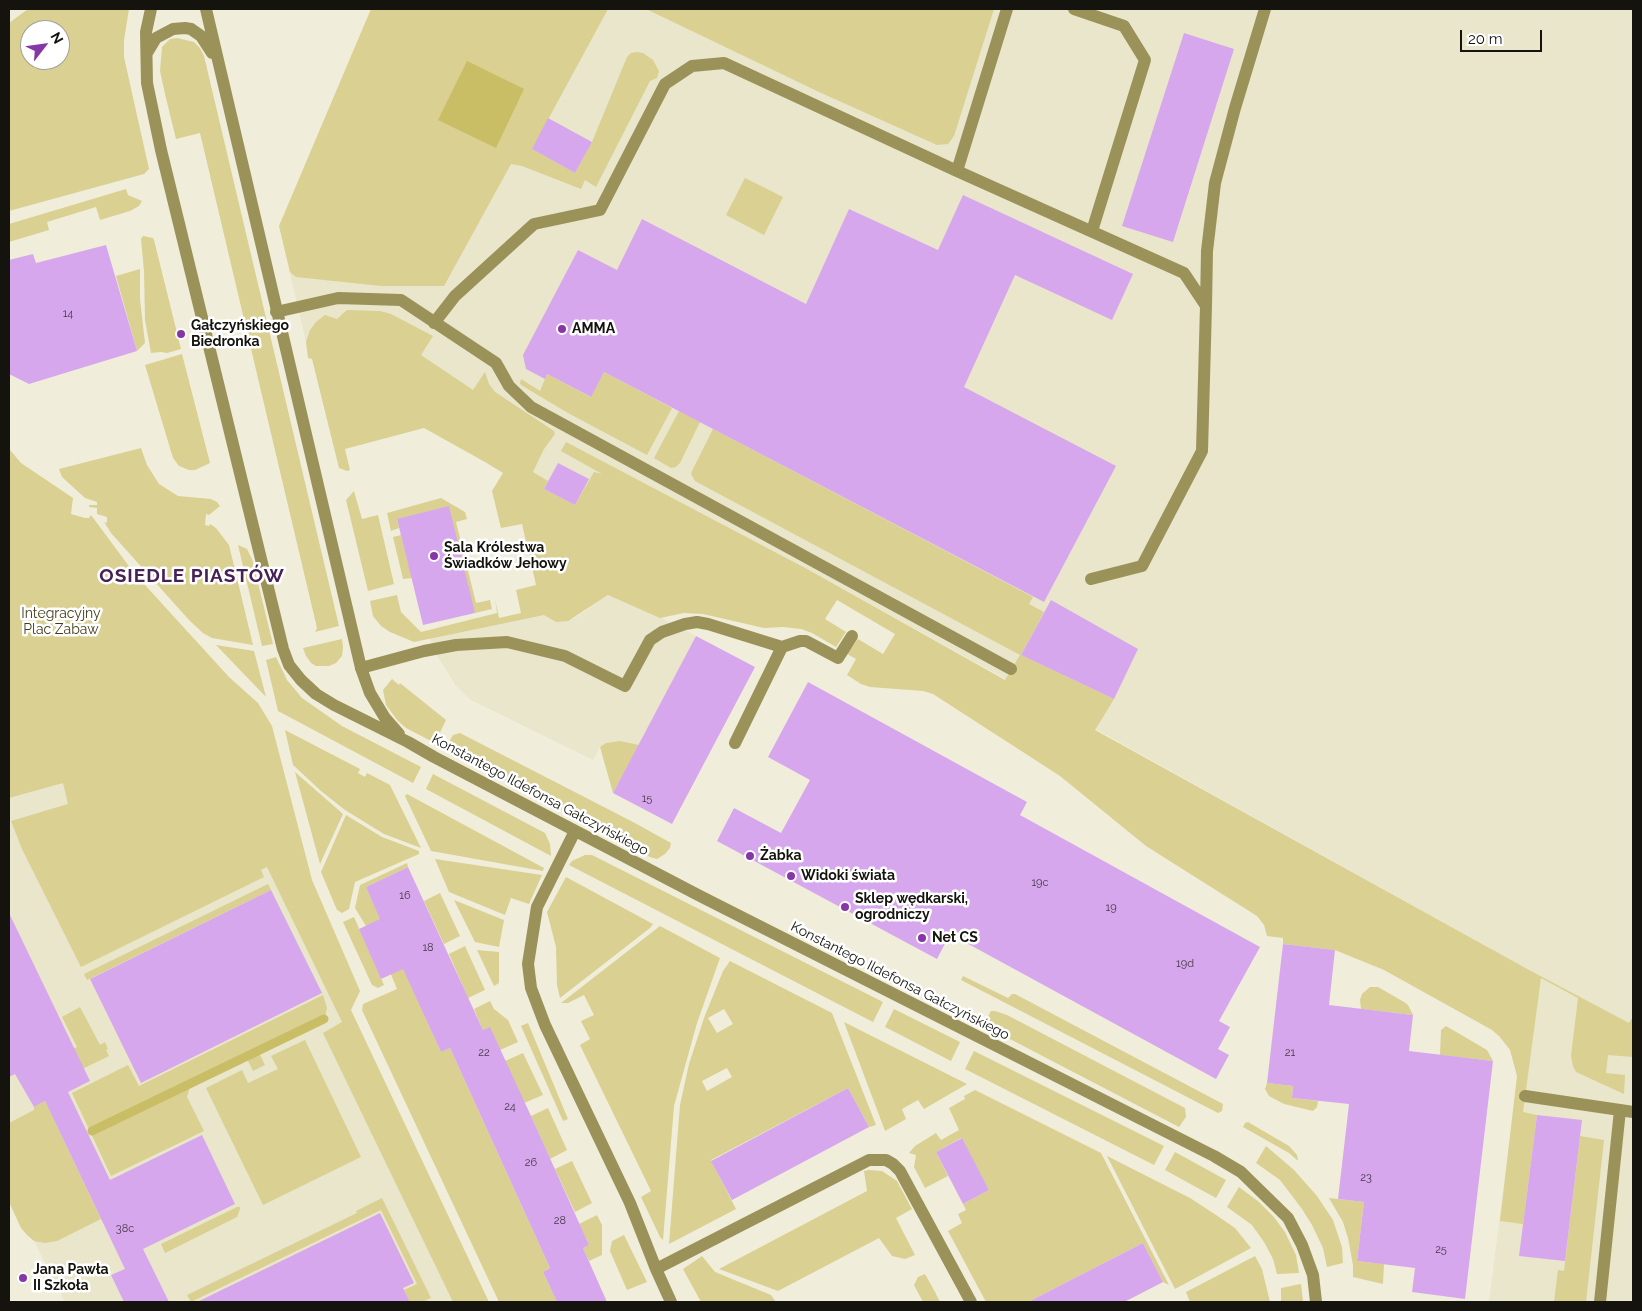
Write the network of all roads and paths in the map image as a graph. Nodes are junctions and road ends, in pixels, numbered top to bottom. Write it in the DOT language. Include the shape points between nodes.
graph roads {
  1 [pos="151,9"];
  2 [pos="206,9"];
  3 [pos="1006,9"];
  4 [pos="1074,9"];
  5 [pos="1265,9"];
  6 [pos="146,59"];
  7 [pos="222,76"];
  8 [pos="957,171"];
  9 [pos="1092,231"];
  10 [pos="1206,306"];
  11 [pos="276,312"];
  12 [pos="434,323"];
  13 [pos="1091,579"];
  14 [pos="852,636"];
  15 [pos="782,647"];
  16 [pos="361,668"];
  17 [pos="1011,669"];
  18 [pos="408,742"];
  19 [pos="735,743"];
  20 [pos="575,831"];
  21 [pos="1526,1096"];
  22 [pos="1620,1110"];
  23 [pos="1633,1112"];
  24 [pos="656,1269"];
  25 [pos="671,1302"];
  26 [pos="971,1302"];
  27 [pos="1316,1302"];
  28 [pos="1600,1302"];
  1 -- 6 [label="street, Konstantego Ildefonsa Gałczyńskiego" via="146,32"];
  2 -- 7 [label="street, Konstantego Ildefonsa Gałczyńskiego"];
  3 -- 8 [label="street"];
  4 -- 9 [label="street" via="1124,26 1145,60"];
  5 -- 10 [label="street" via="1215,183 1207,250"];
  6 -- 7 [label="street, Konstantego Ildefonsa Gałczyńskiego" via="156,38 172,29 191,29 206,42"];
  6 -- 18 [label="street, Konstantego Ildefonsa Gałczyńskiego" via="148,91 161,150 283,649 289,664 316,694"];
  7 -- 11 [label="street, Konstantego Ildefonsa Gałczyńskiego"];
  8 -- 9 [label="street"];
  8 -- 12 [label="street" via="724,63 692,66 665,84 600,210 534,224 455,296"];
  9 -- 10 [label="street" via="1184,273"];
  10 -- 13 [label="street" via="1202,451 1142,566"];
  11 -- 12 [label="street" via="338,298 401,300"];
  11 -- 16 [label="street, Konstantego Ildefonsa Gałczyńskiego"];
  12 -- 17 [label="street" via="496,363 509,386 531,407"];
  14 -- 15 [label="street" via="838,658 806,641"];
  15 -- 16 [label="street" via="697,622 685,624 650,640 625,686 565,656 507,642 456,645"];
  15 -- 19 [label="street"];
  16 -- 18 [label="street, Konstantego Ildefonsa Gałczyńskiego" via="370,693 385,718"];
  18 -- 20 [label="street, Konstantego Ildefonsa Gałczyńskiego"];
  20 -- 24 [label="street" via="537,906 528,964 531,988 630,1203"];
  20 -- 27 [label="street, Konstantego Ildefonsa Gałczyńskiego" via="1242,1172 1288,1218 1314,1275"];
  21 -- 22 [label="street"];
  22 -- 23 [label="street"];
  22 -- 28 [label="street"];
  24 -- 25 [label="street"];
  24 -- 26 [label="street" via="869,1160 886,1160 900,1171"];
}
